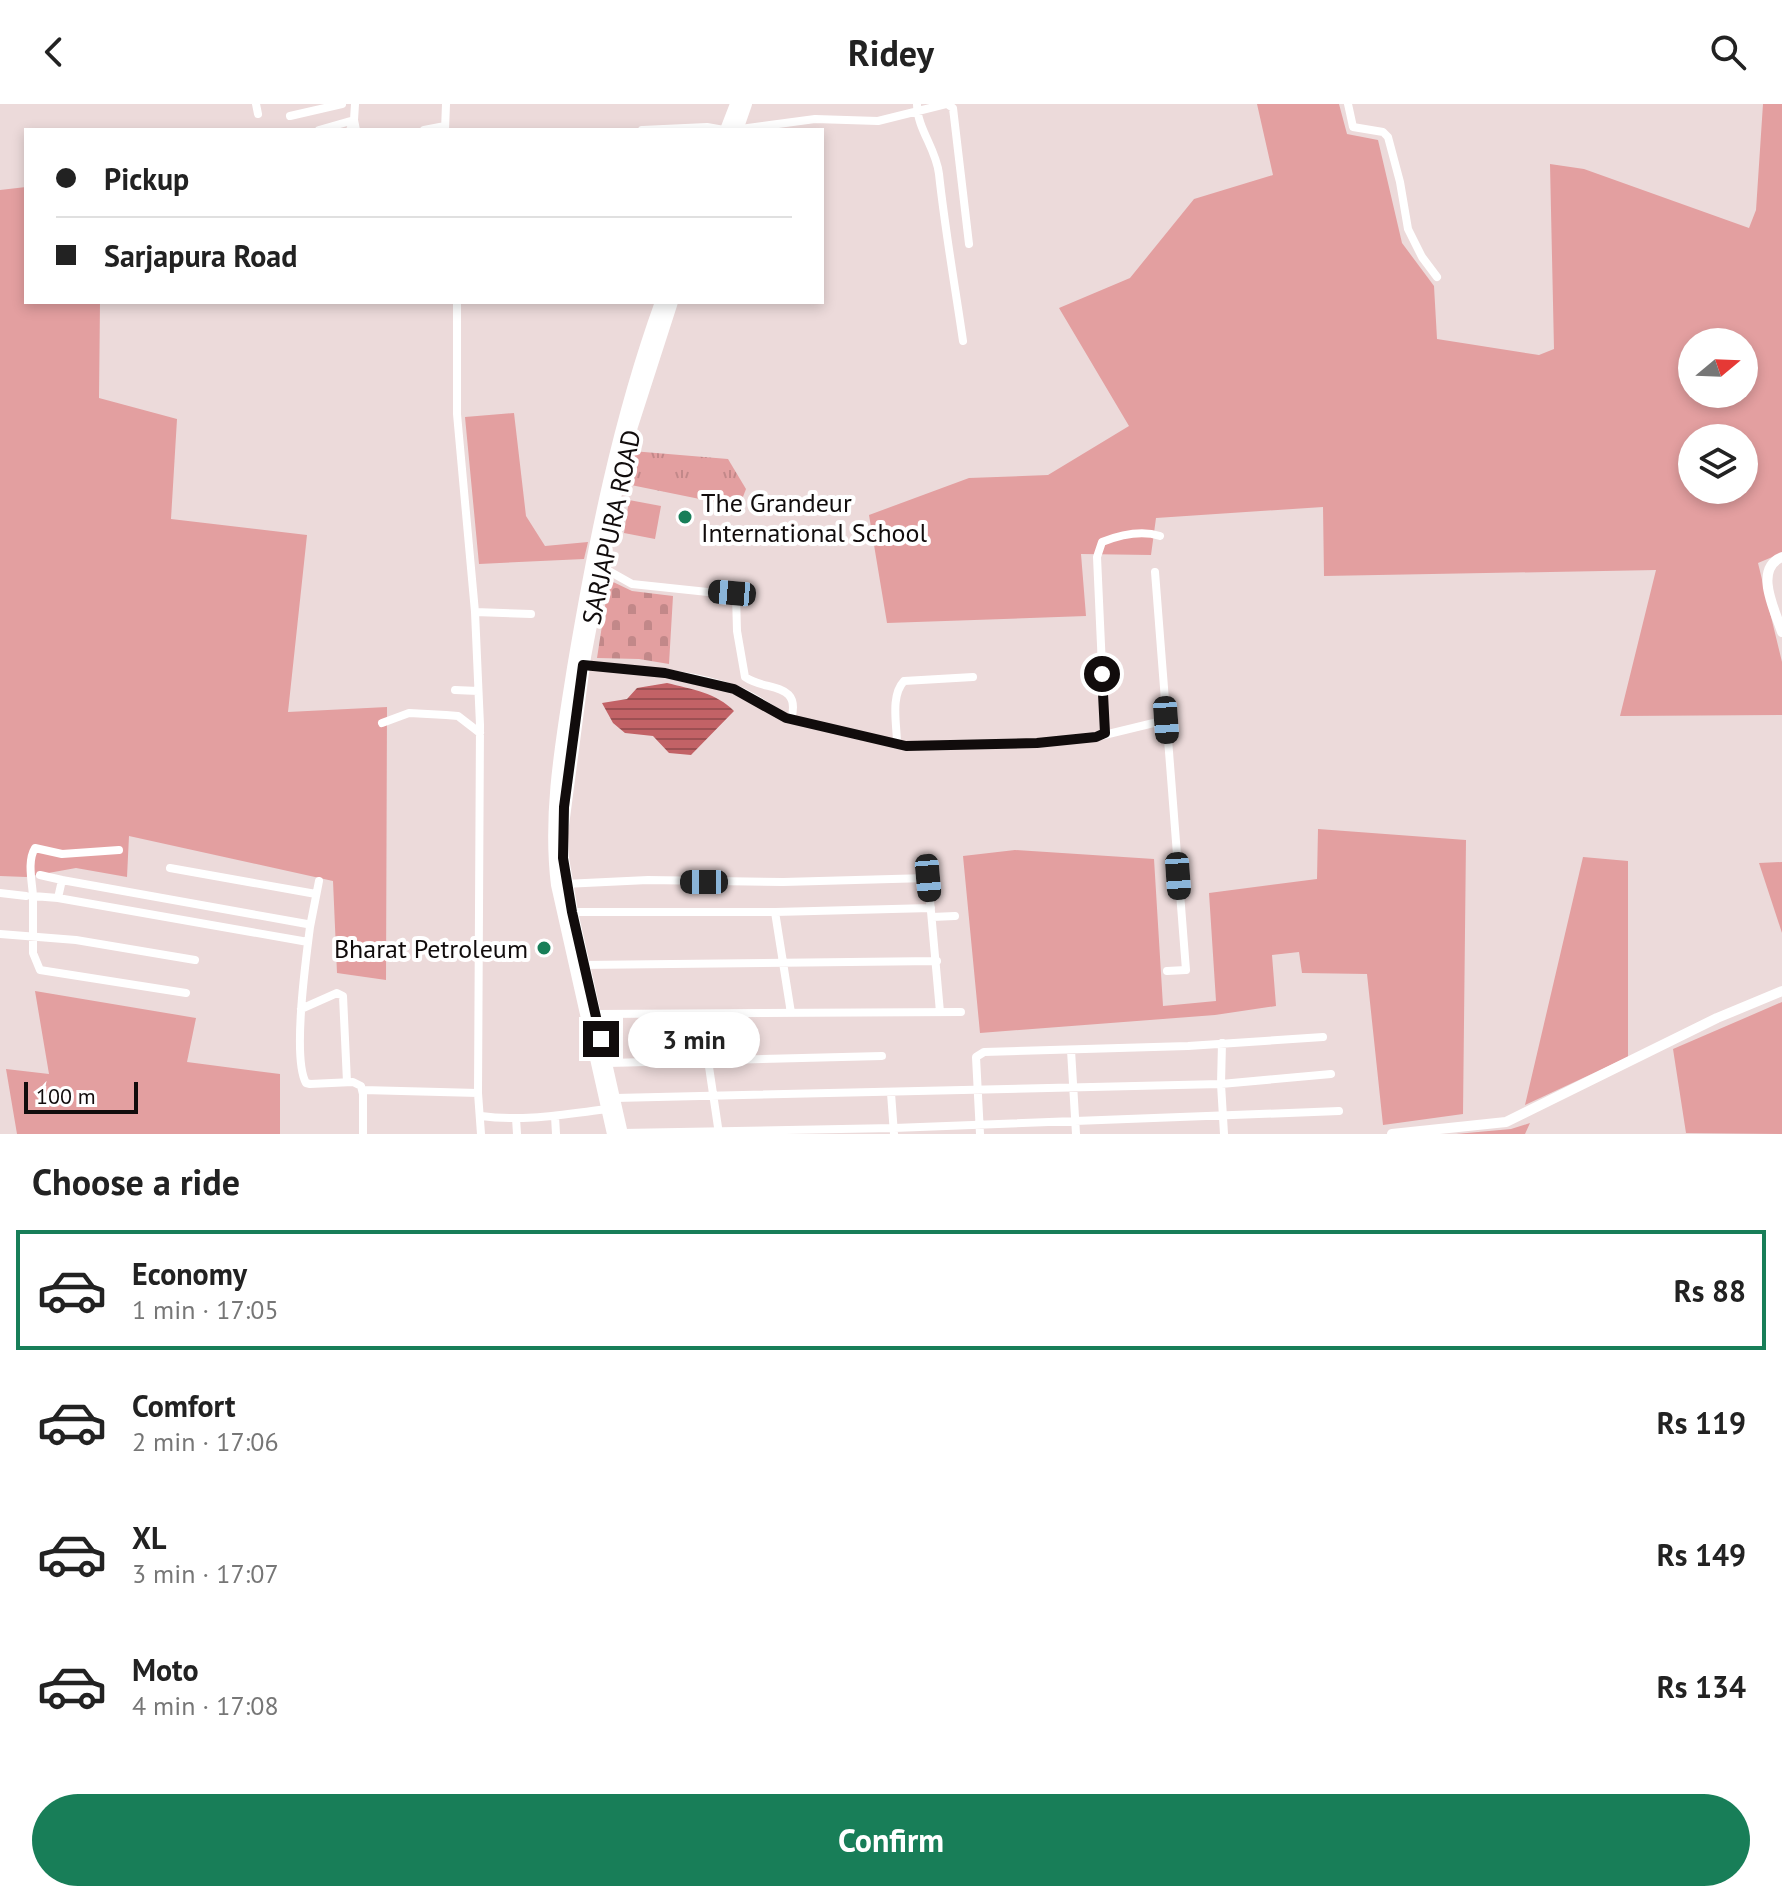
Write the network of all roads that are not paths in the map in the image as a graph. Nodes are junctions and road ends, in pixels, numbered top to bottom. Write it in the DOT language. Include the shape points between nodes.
graph roads {
  1 [pos="342,104"];
  2 [pos="355,104"];
  3 [pos="446,104"];
  4 [pos="736,104"];
  5 [pos="746,104"];
  6 [pos="944,104"];
  7 [pos="1348,104"];
  8 [pos="917,108"];
  9 [pos="290,116"];
  10 [pos="354,120"];
  11 [pos="326,128"];
  12 [pos="351,128"];
  13 [pos="356,128"];
  14 [pos="445,128"];
  15 [pos="685,128"];
  16 [pos="713,128"];
  17 [pos="727,128"];
  18 [pos="738,128"];
  19 [pos="751,128"];
  20 [pos="969,244"];
  21 [pos="1437,277"];
  22 [pos="457,304"];
  23 [pos="660,304"];
  24 [pos="671,304"];
  25 [pos="963,341"];
  26 [pos="1160,536"];
  27 [pos="1782,557"];
  28 [pos="597,565"];
  29 [pos="1155,572"];
  30 [pos="475,612"];
  31 [pos="531,614"];
  32 [pos="1782,632"];
  33 [pos="583,665"];
  34 [pos="973,677"];
  35 [pos="455,690"];
  36 [pos="478,691"];
  37 [pos="791,720"];
  38 [pos="1166,720"];
  39 [pos="382,723"];
  40 [pos="480,733"];
  41 [pos="1105,733"];
  42 [pos="897,744"];
  43 [pos="119,850"];
  44 [pos="170,868"];
  45 [pos="40,875"];
  46 [pos="62,880"];
  47 [pos="319,881"];
  48 [pos="562,884"];
  49 [pos="0,893"];
  50 [pos="316,894"];
  51 [pos="29,896"];
  52 [pos="58,898"];
  53 [pos="572,912"];
  54 [pos="775,912"];
  55 [pos="931,912"];
  56 [pos="955,916"];
  57 [pos="310,927"];
  58 [pos="0,934"];
  59 [pos="32,936"];
  60 [pos="308,942"];
  61 [pos="195,960"];
  62 [pos="937,961"];
  63 [pos="782,964"];
  64 [pos="579,965"];
  65 [pos="1167,971"];
  66 [pos="1782,991"];
  67 [pos="186,993"];
  68 [pos="301,1009"];
  69 [pos="940,1012"];
  70 [pos="961,1012"];
  71 [pos="791,1013"];
  72 [pos="595,1014"];
  73 [pos="1323,1037"];
  74 [pos="1222,1043"];
  75 [pos="1071,1050"];
  76 [pos="882,1056"];
  77 [pos="708,1060"];
  78 [pos="608,1063"];
  79 [pos="1331,1074"];
  80 [pos="347,1082"];
  81 [pos="1221,1084"];
  82 [pos="1072,1088"];
  83 [pos="363,1090"];
  84 [pos="978,1090"];
  85 [pos="478,1093"];
  86 [pos="891,1093"];
  87 [pos="714,1096"];
  88 [pos="611,1104"];
  89 [pos="1339,1111"];
  90 [pos="481,1116"];
  91 [pos="555,1116"];
  92 [pos="1222,1117"];
  93 [pos="516,1118"];
  94 [pos="1075,1123"];
  95 [pos="980,1124"];
  96 [pos="894,1131"];
  97 [pos="719,1133"];
  98 [pos="363,1134"];
  99 [pos="481,1134"];
  100 [pos="517,1134"];
  101 [pos="556,1134"];
  102 [pos="619,1134"];
  103 [pos="980,1134"];
  104 [pos="1076,1134"];
  105 [pos="1224,1134"];
  106 [pos="1392,1134"];
  1 -- 9 [label="street"];
  2 -- 10 [label="street"];
  3 -- 14 [label="street"];
  4 -- 17 [label="main road"];
  5 -- 18 [label="main road"];
  6 -- 8 [label="street"];
  6 -- 20 [label="street" via="953,108 956,119"];
  7 -- 21 [label="street" via="1353,127 1388,137 1408,229"];
  8 -- 19 [label="street" via="878,121 815,119"];
  8 -- 25 [label="street" via="939,174"];
  10 -- 11 [label="street"];
  10 -- 12 [label="street"];
  10 -- 13 [label="street"];
  15 -- 16 [label="street"];
  22 -- 30 [label="street" via="457,414"];
  23 -- 28 [label="main road, SARJAPURA ROAD" via="612,462"];
  24 -- 28 [label="main road, SARJAPURA ROAD" via="624,451"];
  26 -- 41 [label="street" via="1112,538 1102,542 1097,557"];
  27 -- 32 [label="street" via="1770,565 1766,578"];
  28 -- 33 [label="main road, SARJAPURA ROAD"];
  28 -- 37 [label="street" via="632,584 736,595 745,677 787,692 794,710"];
  28 -- 48 [label="main road, SARJAPURA ROAD" via="566,712 553,818 553,853"];
  29 -- 38 [label="street"];
  30 -- 31 [label="street"];
  30 -- 36 [label="street"];
  33 -- 37 [label="street" via="665,673 734,689"];
  33 -- 48 [label="main road, SARJAPURA ROAD" via="564,807"];
  34 -- 42 [label="street" via="904,681 896,693"];
  35 -- 36 [label="street"];
  36 -- 40 [label="street"];
  37 -- 42 [label="street"];
  38 -- 41 [label="street"];
  38 -- 65 [label="street" via="1186,970"];
  39 -- 40 [label="street" via="409,713 458,716"];
  40 -- 85 [label="street"];
  41 -- 42 [label="street" via="1037,743"];
  43 -- 51 [label="street" via="62,854 35,848"];
  44 -- 50 [label="street"];
  45 -- 46 [label="street"];
  46 -- 52 [label="street"];
  46 -- 57 [label="street"];
  47 -- 50 [label="street"];
  48 -- 53 [label="main road, SARJAPURA ROAD"];
  48 -- 55 [label="street" via="928,878"];
  48 -- 64 [label="main road, SARJAPURA ROAD"];
  49 -- 51 [label="street"];
  50 -- 57 [label="street"];
  51 -- 52 [label="street"];
  51 -- 59 [label="street"];
  52 -- 60 [label="street"];
  53 -- 54 [label="street"];
  53 -- 64 [label="main road, SARJAPURA ROAD"];
  54 -- 55 [label="street"];
  54 -- 63 [label="street"];
  55 -- 56 [label="street"];
  55 -- 62 [label="street"];
  57 -- 60 [label="street"];
  58 -- 59 [label="street"];
  59 -- 61 [label="street"];
  59 -- 67 [label="street" via="40,970"];
  60 -- 68 [label="street"];
  62 -- 63 [label="street"];
  62 -- 69 [label="street"];
  63 -- 64 [label="street"];
  63 -- 71 [label="street"];
  64 -- 72 [label="main road, SARJAPURA ROAD"];
  64 -- 88 [label="main road, SARJAPURA ROAD"];
  66 -- 106 [label="street" via="1506,1122"];
  68 -- 80 [label="street" via="301,1073 306,1083"];
  68 -- 80 [label="street" via="337,993 343,996"];
  69 -- 70 [label="street"];
  69 -- 71 [label="street"];
  71 -- 72 [label="street"];
  72 -- 78 [label="main road, SARJAPURA ROAD"];
  73 -- 74 [label="street"];
  74 -- 75 [label="street"];
  74 -- 81 [label="street"];
  75 -- 82 [label="street"];
  75 -- 84 [label="street" via="979,1054"];
  76 -- 77 [label="street"];
  77 -- 78 [label="street"];
  77 -- 87 [label="street"];
  78 -- 88 [label="main road, SARJAPURA ROAD"];
  79 -- 81 [label="street"];
  80 -- 83 [label="street"];
  81 -- 82 [label="street"];
  81 -- 92 [label="street"];
  82 -- 84 [label="street"];
  82 -- 94 [label="street"];
  83 -- 85 [label="street"];
  83 -- 98 [label="street"];
  84 -- 86 [label="street"];
  84 -- 95 [label="street"];
  85 -- 90 [label="street"];
  86 -- 87 [label="street"];
  86 -- 96 [label="street"];
  87 -- 88 [label="street"];
  87 -- 97 [label="street"];
  88 -- 91 [label="street"];
  88 -- 102 [label="main road, SARJAPURA ROAD"];
  89 -- 92 [label="street"];
  90 -- 93 [label="street"];
  90 -- 99 [label="street"];
  91 -- 93 [label="street"];
  91 -- 101 [label="street"];
  92 -- 94 [label="street"];
  92 -- 105 [label="street"];
  93 -- 100 [label="street"];
  94 -- 95 [label="street"];
  94 -- 104 [label="street"];
  95 -- 96 [label="street"];
  95 -- 103 [label="street"];
  96 -- 97 [label="street"];
  97 -- 102 [label="street"];
}
